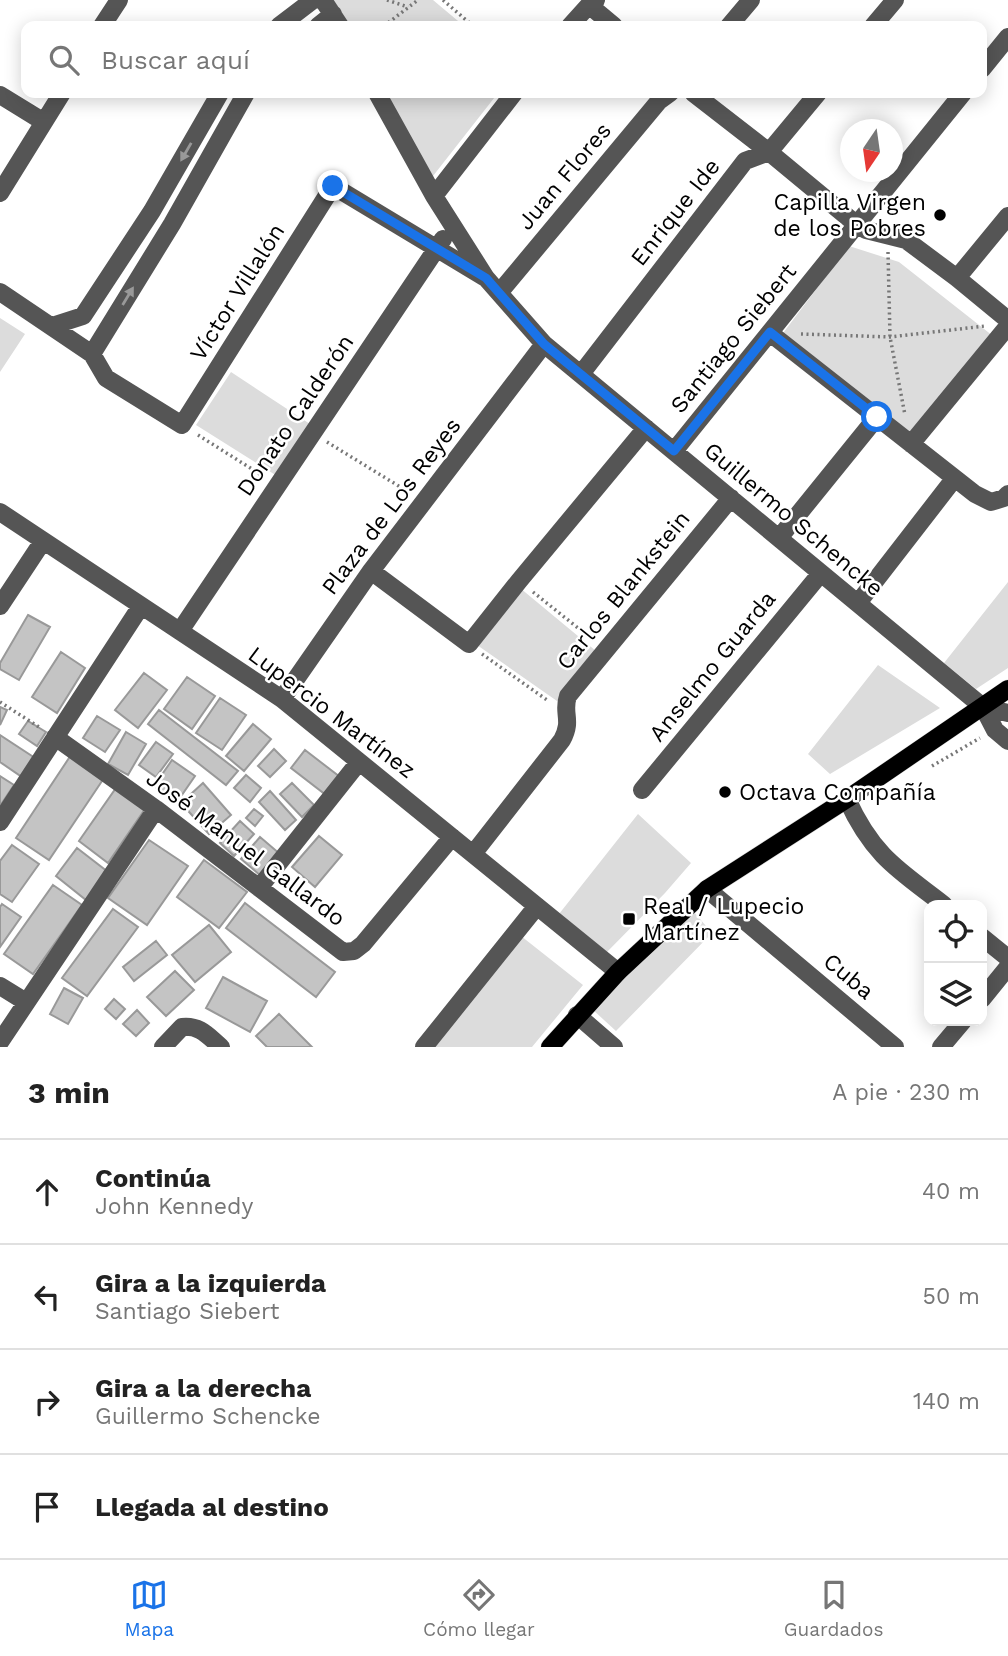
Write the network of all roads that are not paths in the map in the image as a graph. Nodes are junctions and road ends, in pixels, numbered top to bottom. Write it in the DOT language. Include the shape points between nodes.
graph roads {
  1 [pos="119,0"];
  2 [pos="313,0"];
  3 [pos="751,0"];
  4 [pos="895,0"];
  5 [pos="592,3"];
  6 [pos="106,21"];
  7 [pos="286,21"];
  8 [pos="575,21"];
  9 [pos="609,21"];
  10 [pos="733,21"];
  11 [pos="877,21"];
  12 [pos="1008,37"];
  13 [pos="987,63"];
  14 [pos="0,95"];
  15 [pos="59,98"];
  16 [pos="217,98"];
  17 [pos="243,98"];
  18 [pos="380,98"];
  19 [pos="510,98"];
  20 [pos="663,98"];
  21 [pos="700,98"];
  22 [pos="814,98"];
  23 [pos="959,98"];
  24 [pos="44,122"];
  25 [pos="769,152"];
  26 [pos="333,186"];
  27 [pos="0,193"];
  28 [pos="434,195"];
  29 [pos="152,211"];
  30 [pos="1008,216"];
  31 [pos="172,224"];
  32 [pos="856,224"];
  33 [pos="453,226"];
  34 [pos="435,249"];
  35 [pos="486,278"];
  36 [pos="957,278"];
  37 [pos="0,292"];
  38 [pos="499,293"];
  39 [pos="83,316"];
  40 [pos="1004,323"];
  41 [pos="52,326"];
  42 [pos="107,332"];
  43 [pos="770,332"];
  44 [pos="544,344"];
  45 [pos="92,354"];
  46 [pos="580,374"];
  47 [pos="877,417"];
  48 [pos="646,428"];
  49 [pos="911,444"];
  50 [pos="674,451"];
  51 [pos="954,479"];
  52 [pos="1008,494"];
  53 [pos="731,498"];
  54 [pos="0,512"];
  55 [pos="779,538"];
  56 [pos="43,541"];
  57 [pos="371,571"];
  58 [pos="821,573"];
  59 [pos="858,603"];
  60 [pos="0,606"];
  61 [pos="141,606"];
  62 [pos="180,631"];
  63 [pos="1008,689"];
  64 [pos="282,699"];
  65 [pos="983,706"];
  66 [pos="1008,713"];
  67 [pos="55,737"];
  68 [pos="1008,741"];
  69 [pos="359,762"];
  70 [pos="642,790"];
  71 [pos="847,799"];
  72 [pos="156,808"];
  73 [pos="0,822"];
  74 [pos="452,837"];
  75 [pos="473,855"];
  76 [pos="259,888"];
  77 [pos="707,889"];
  78 [pos="938,900"];
  79 [pos="537,906"];
  80 [pos="987,941"];
  81 [pos="1008,958"];
  82 [pos="1008,967"];
  83 [pos="618,972"];
  84 [pos="0,986"];
  85 [pos="987,993"];
  86 [pos="26,1002"];
  87 [pos="577,1015"];
  88 [pos="959,1026"];
  89 [pos="0,1042"];
  90 [pos="163,1047"];
  91 [pos="221,1047"];
  92 [pos="424,1047"];
  93 [pos="550,1047"];
  94 [pos="614,1047"];
  95 [pos="895,1047"];
  96 [pos="941,1047"];
  1 -- 6 [label="street"];
  2 -- 7 [label="street"];
  3 -- 10 [label="street"];
  4 -- 11 [label="street"];
  5 -- 8 [label="street"];
  5 -- 9 [label="street"];
  12 -- 13 [label="street"];
  14 -- 24 [label="street"];
  15 -- 24 [label="street"];
  16 -- 29 [label="street, one-way"];
  17 -- 31 [label="street"];
  18 -- 28 [label="street, Guillermo Schencke"];
  19 -- 28 [label="street"];
  20 -- 38 [label="street, Juan Flores"];
  21 -- 25 [label="street"];
  22 -- 25 [label="street, Enrique Ide"];
  23 -- 32 [label="street, Santiago Siebert"];
  24 -- 27 [label="street"];
  25 -- 32 [label="street"];
  25 -- 46 [label="street, Enrique Ide" via="745,161"];
  26 -- 34 [label="street, Guillermo Schencke"];
  26 -- 45 [label="street, Víctor Villalón" via="182,425 106,378"];
  28 -- 33 [label="street, Guillermo Schencke"];
  29 -- 31 [label="street"];
  29 -- 39 [label="street"];
  30 -- 36 [label="street"];
  42 -- 31 [label="street, one-way"];
  32 -- 36 [label="street" via="906,240"];
  32 -- 43 [label="street, Santiago Siebert"];
  33 -- 34 [label="street, Donato Calderón"];
  33 -- 35 [label="street, Guillermo Schencke"];
  34 -- 35 [label="street, Guillermo Schencke"];
  34 -- 62 [label="street, Donato Calderón"];
  35 -- 38 [label="street, Guillermo Schencke"];
  36 -- 40 [label="street"];
  37 -- 41 [label="street"];
  38 -- 44 [label="street, Guillermo Schencke"];
  39 -- 41 [label="street"];
  39 -- 42 [label="street"];
  40 -- 49 [label="street"];
  41 -- 45 [label="street"];
  42 -- 45 [label="street"];
  43 -- 47 [label="street"];
  43 -- 50 [label="street, Santiago Siebert"];
  44 -- 46 [label="street, Guillermo Schencke"];
  44 -- 57 [label="street, Plaza de Los Reyes"];
  46 -- 48 [label="street, Guillermo Schencke"];
  47 -- 49 [label="street"];
  47 -- 55 [label="street"];
  48 -- 50 [label="street, Guillermo Schencke"];
  48 -- 57 [label="street, Santiago Siebert" via="469,644"];
  49 -- 51 [label="street"];
  50 -- 53 [label="street, Guillermo Schencke"];
  51 -- 52 [label="street" via="991,502"];
  51 -- 59 [label="street"];
  53 -- 55 [label="street, Guillermo Schencke"];
  53 -- 75 [label="street, Carlos Blankstein" via="568,696 567,730 562,740"];
  54 -- 56 [label="street, Lupercio Martínez"];
  55 -- 58 [label="street, Guillermo Schencke"];
  56 -- 60 [label="street"];
  56 -- 61 [label="street, Lupercio Martínez"];
  57 -- 64 [label="street, Plaza de Los Reyes"];
  58 -- 59 [label="street, Guillermo Schencke"];
  58 -- 70 [label="street, Anselmo Guarda"];
  59 -- 65 [label="street, Guillermo Schencke"];
  61 -- 62 [label="street, Lupercio Martínez"];
  61 -- 67 [label="street"];
  62 -- 64 [label="street, Lupercio Martínez"];
  63 -- 65 [label="main road"];
  64 -- 69 [label="street, Lupercio Martínez"];
  65 -- 66 [label="street"];
  65 -- 68 [label="street" via="995,730"];
  65 -- 71 [label="main road"];
  67 -- 72 [label="street, José Manuel Gallardo"];
  67 -- 73 [label="street"];
  69 -- 74 [label="street, Lupercio Martínez"];
  69 -- 76 [label="street"];
  71 -- 77 [label="main road"];
  71 -- 78 [label="street" via="883,856"];
  72 -- 76 [label="street, José Manuel Gallardo"];
  72 -- 86 [label="street"];
  74 -- 75 [label="street, Lupercio Martínez"];
  74 -- 76 [label="street, José Manuel Gallardo" via="354,951 343,952"];
  75 -- 79 [label="street, Lupercio Martínez"];
  77 -- 83 [label="main road"];
  77 -- 95 [label="street, Cuba"];
  79 -- 83 [label="street, Lupercio Martínez"];
  79 -- 92 [label="street"];
  80 -- 81 [label="street"];
  82 -- 85 [label="street"];
  83 -- 87 [label="main road"];
  84 -- 86 [label="street"];
  86 -- 89 [label="street"];
  87 -- 93 [label="main road"];
  87 -- 94 [label="street"];
  88 -- 96 [label="street"];
  90 -- 91 [label="street" via="182,1027 192,1026"];
}
